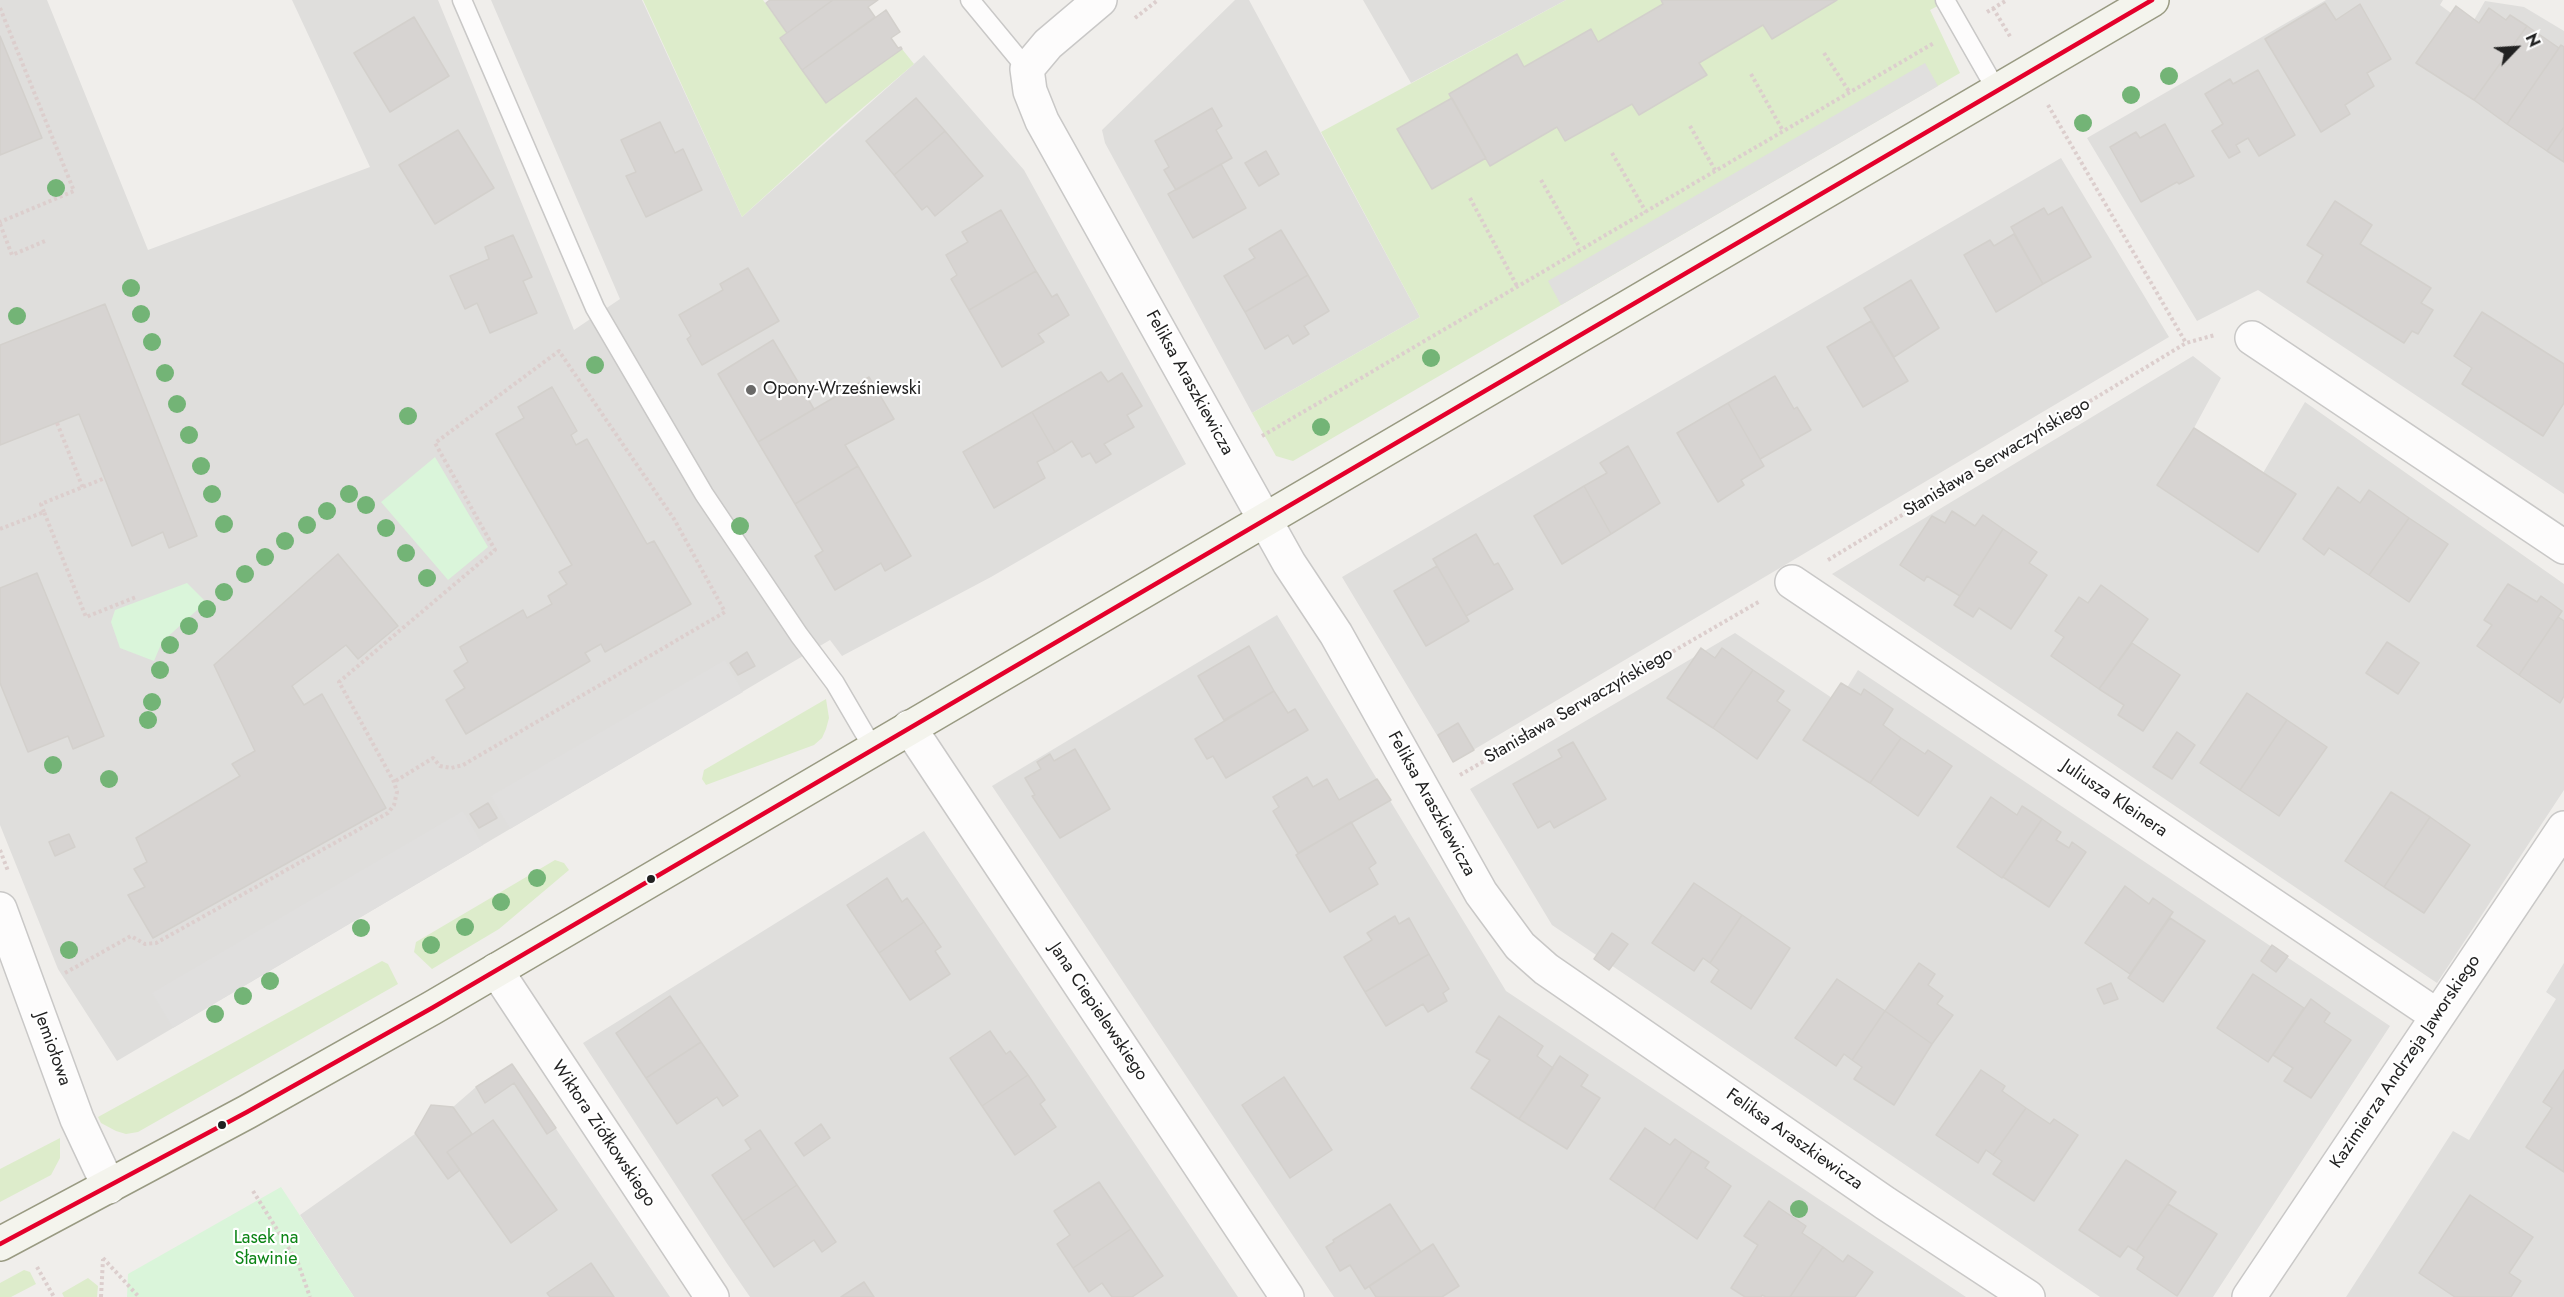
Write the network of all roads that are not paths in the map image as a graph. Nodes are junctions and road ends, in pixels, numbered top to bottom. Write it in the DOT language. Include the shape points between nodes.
graph roads {
  1 [pos="462,0"];
  2 [pos="970,0"];
  3 [pos="1100,0"];
  4 [pos="1945,0"];
  5 [pos="2152,0"];
  6 [pos="1027,69"];
  7 [pos="1997,91"];
  8 [pos="2252,338"];
  9 [pos="1265,519"];
  10 [pos="2564,547"];
  11 [pos="1792,582"];
  12 [pos="909,727"];
  13 [pos="873,748"];
  14 [pos="2564,828"];
  15 [pos="0,909"];
  16 [pos="496,970"];
  17 [pos="2436,1015"];
  18 [pos="109,1187"];
  19 [pos="0,1244"];
  20 [pos="712,1297"];
  21 [pos="1287,1297"];
  22 [pos="2028,1297"];
  23 [pos="2248,1297"];
  1 -- 13 [label="lane" via="595,308 704,494 835,683"];
  2 -- 6 [label="lane"];
  3 -- 6 [label="street" via="1048,44"];
  4 -- 7 [label="lane"];
  5 -- 7 [label="street"];
  6 -- 9 [label="street, Feliksa Araszkiewicza" via="1030,91 1042,121"];
  7 -- 9 [label="street"];
  8 -- 10 [label="street"];
  9 -- 12 [label="street"];
  9 -- 22 [label="street, Feliksa Araszkiewicza" via="1335,634 1481,893 1520,945 1546,969"];
  11 -- 17 [label="street, Juliusza Kleinera"];
  12 -- 13 [label="street"];
  12 -- 21 [label="street, Jana Ciepielewskiego"];
  13 -- 16 [label="street"];
  14 -- 17 [label="street, Kazimierza Andrzeja Jaworskiego"];
  15 -- 18 [label="street, Jemiołowa" via="77,1119"];
  16 -- 18 [label="street" via="276,1097"];
  16 -- 20 [label="street, Wiktora Ziółkowskiego"];
  17 -- 23 [label="street, Kazimierza Andrzeja Jaworskiego"];
  18 -- 19 [label="street"];
}
